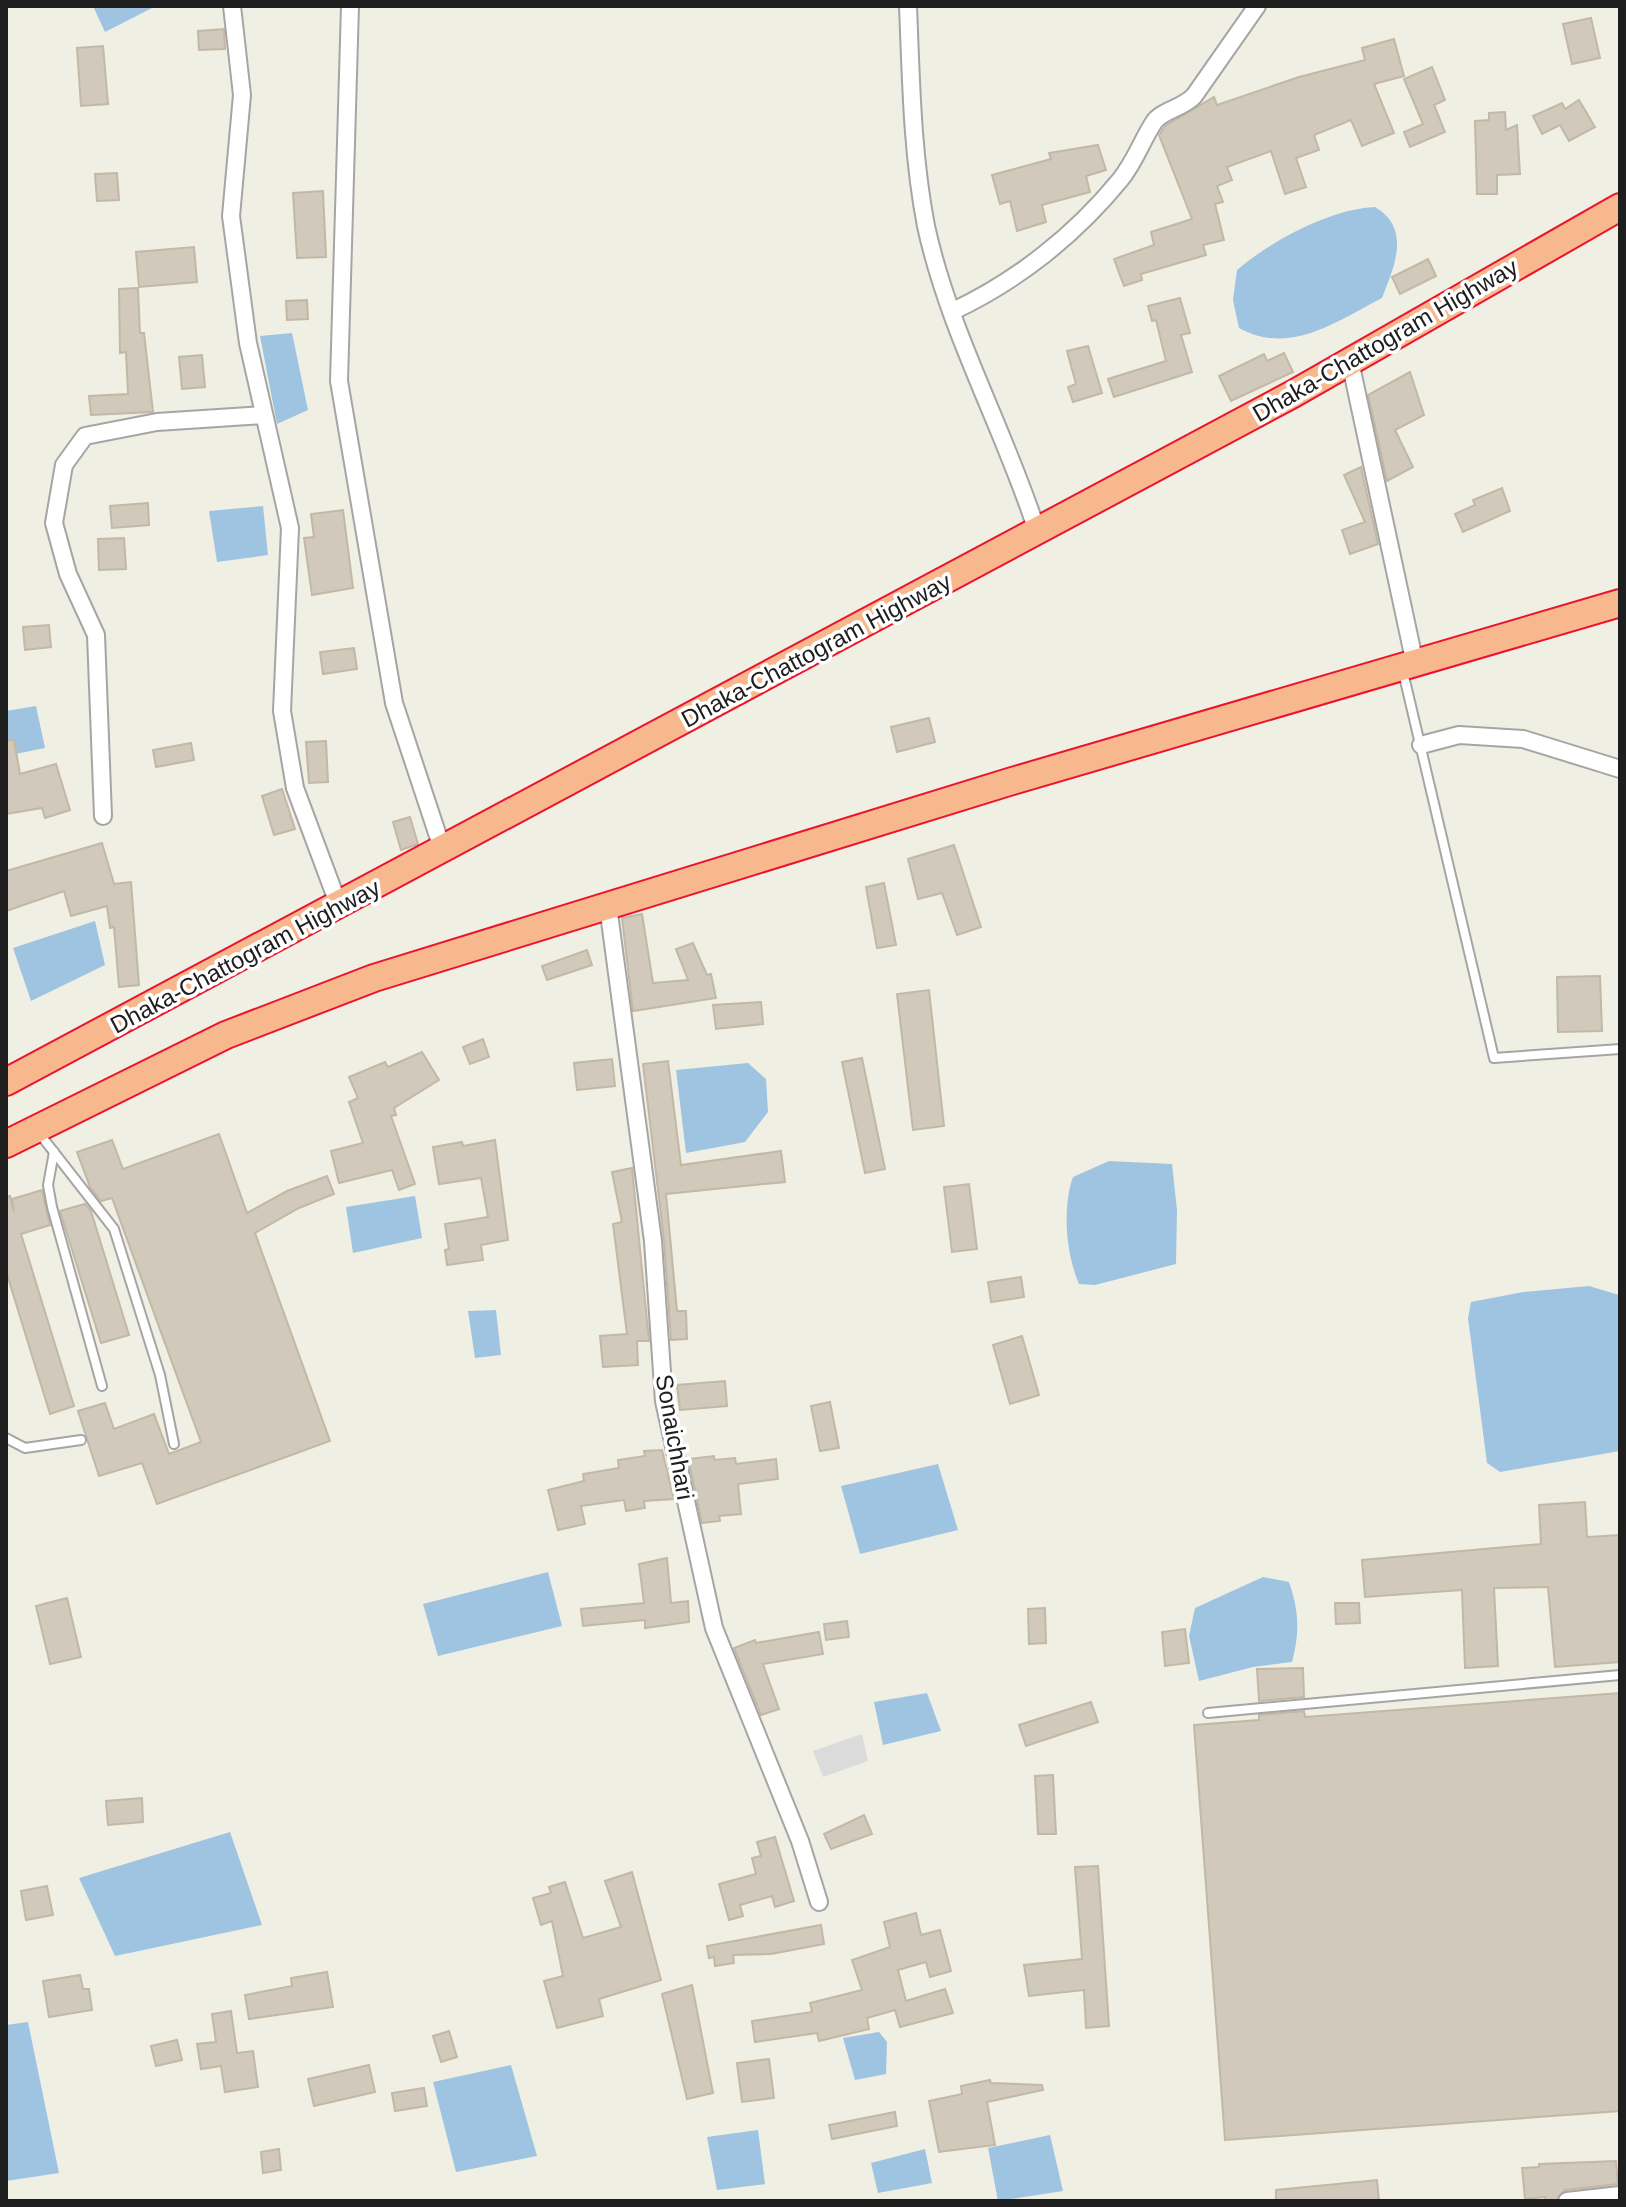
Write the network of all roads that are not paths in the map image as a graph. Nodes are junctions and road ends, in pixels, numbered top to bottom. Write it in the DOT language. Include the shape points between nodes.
graph roads {
  1 [pos="232,6"];
  2 [pos="350,6"];
  3 [pos="908,6"];
  4 [pos="1257,6"];
  5 [pos="1620,207"];
  6 [pos="953,311"];
  7 [pos="1350,361"];
  8 [pos="264,415"];
  9 [pos="1037,531"];
  10 [pos="1620,603"];
  11 [pos="1409,666"];
  12 [pos="1421,745"];
  13 [pos="1620,769"];
  14 [pos="103,816"];
  15 [pos="443,851"];
  16 [pos="339,906"];
  17 [pos="608,906"];
  18 [pos="1620,1049"];
  19 [pos="6,1082"];
  20 [pos="36,1129"];
  21 [pos="6,1144"];
  22 [pos="54,1152"];
  23 [pos="102,1386"];
  24 [pos="6,1438"];
  25 [pos="81,1440"];
  26 [pos="174,1444"];
  27 [pos="1620,1675"];
  28 [pos="1208,1713"];
  29 [pos="819,1902"];
  30 [pos="1620,2195"];
  31 [pos="1567,2201"];
  1 -- 8 [label="street" via="242,95 231,216 248,343"];
  2 -- 15 [label="street" via="339,381 394,703"];
  3 -- 6 [label="street" via="913,119 927,226"];
  4 -- 6 [label="street" via="1194,96 1183,108 1155,119 1121,179 1079,222 995,291"];
  5 -- 7 [label="highway, Dhaka-Chattogram Highway"];
  6 -- 9 [label="street"];
  7 -- 9 [label="highway, Dhaka-Chattogram Highway"];
  7 -- 11 [label="street"];
  8 -- 14 [label="street" via="157,422 85,436 64,465 54,523 68,574 96,635"];
  8 -- 16 [label="street" via="290,528 282,711 295,788"];
  9 -- 15 [label="highway, Dhaka-Chattogram Highway"];
  10 -- 11 [label="highway"];
  11 -- 12 [label="lane"];
  11 -- 17 [label="highway"];
  12 -- 13 [label="street" via="1459,735 1523,739"];
  12 -- 18 [label="lane" via="1494,1058"];
  15 -- 16 [label="highway, Dhaka-Chattogram Highway"];
  16 -- 19 [label="highway, Dhaka-Chattogram Highway"];
  17 -- 20 [label="highway" via="374,978 226,1035"];
  17 -- 29 [label="street, Sonaichhari" via="653,1241 664,1401 714,1628 800,1841"];
  20 -- 21 [label="highway"];
  20 -- 22 [label="lane"];
  22 -- 23 [label="lane" via="48,1185 52,1207"];
  22 -- 26 [label="lane" via="114,1229 160,1375"];
  24 -- 25 [label="lane" via="25,1448"];
  27 -- 28 [label="lane"];
  30 -- 31 [label="street"];
}
